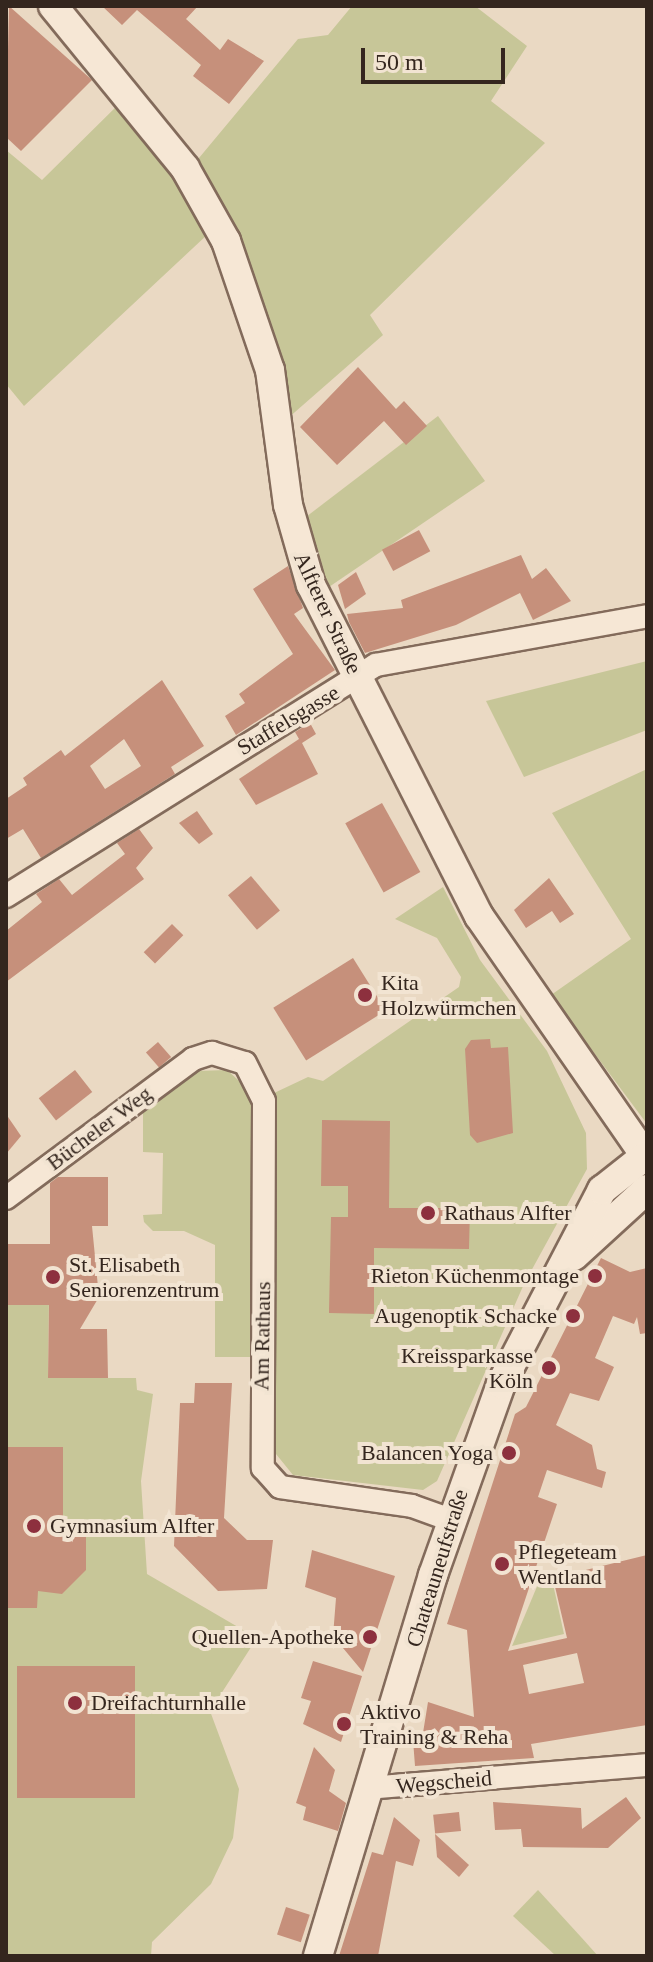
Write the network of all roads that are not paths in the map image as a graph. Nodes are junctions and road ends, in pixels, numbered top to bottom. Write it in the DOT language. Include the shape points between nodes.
graph roads {
  1 [pos="53,6"];
  2 [pos="647,616"];
  3 [pos="358,678"];
  4 [pos="6,896"];
  5 [pos="193,1059"];
  6 [pos="646,1157"];
  7 [pos="647,1189"];
  8 [pos="6,1198"];
  9 [pos="562,1268"];
  10 [pos="451,1520"];
  11 [pos="647,1765"];
  12 [pos="368,1788"];
  13 [pos="318,1956"];
  1 -- 3 [label="street, Alfterer Straße" via="185,168 226,241 270,370 295,542"];
  2 -- 3 [label="street, Staffelsgasse" via="458,645 376,665"];
  3 -- 4 [label="street, Staffelsgasse"];
  3 -- 6 [label="street, Alfterer Straße" via="479,916"];
  5 -- 8 [label="street, Bücheler Weg"];
  5 -- 10 [label="street, Am Rathaus" via="212,1053 245,1063 264,1101 266,1475 280,1487 412,1506"];
  6 -- 9 [label="street, Chateauneufstraße" via="602,1190"];
  7 -- 9 [label="street, Chateauneufstraße"];
  9 -- 10 [label="street, Chateauneufstraße" via="507,1370"];
  10 -- 12 [label="street, Chateauneufstraße"];
  11 -- 12 [label="street, Wegscheid"];
  12 -- 13 [label="street, Wegscheid"];
}
